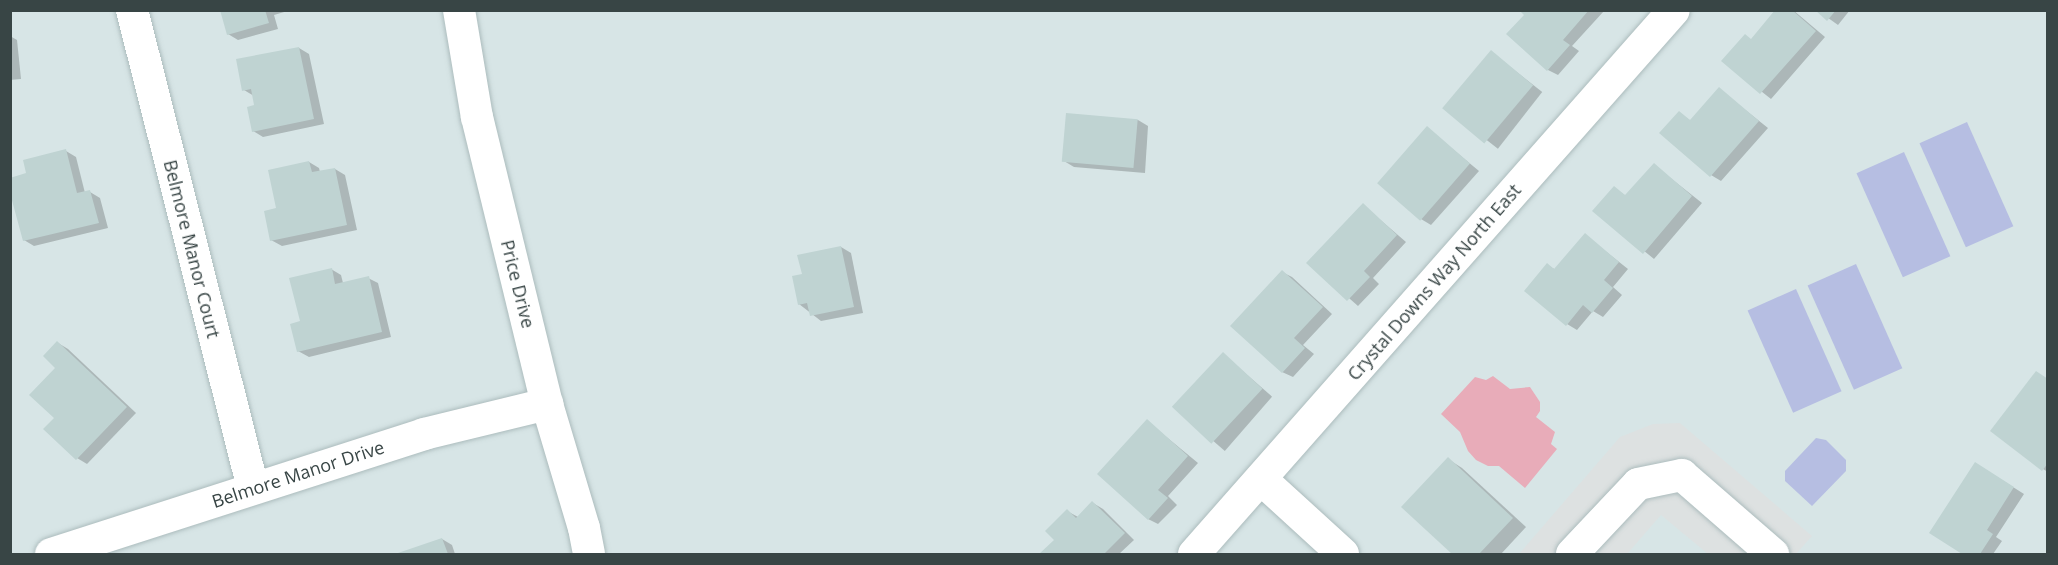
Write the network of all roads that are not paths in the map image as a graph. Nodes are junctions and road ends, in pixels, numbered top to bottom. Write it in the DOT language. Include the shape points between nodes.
graph roads {
  1 [pos="132,10"];
  2 [pos="459,10"];
  3 [pos="1674,10"];
  4 [pos="546,404"];
  5 [pos="1261,479"];
  6 [pos="253,488"];
  7 [pos="51,555"];
  8 [pos="589,555"];
  9 [pos="1194,555"];
  10 [pos="1343,555"];
  11 [pos="1572,555"];
  12 [pos="1773,555"];
  1 -- 6 [label="street, Belmore Manor Court"];
  2 -- 4 [label="street, Price Drive" via="477,117"];
  3 -- 5 [label="street, Crystal Downs Way North East"];
  4 -- 6 [label="street, Belmore Manor Drive" via="424,434"];
  4 -- 8 [label="street, Price Drive"];
  5 -- 9 [label="street, Crystal Downs Way North East"];
  5 -- 10 [label="street"];
  6 -- 7 [label="street, Belmore Manor Drive"];
  11 -- 12 [label="street" via="1638,484 1682,475"];
}
